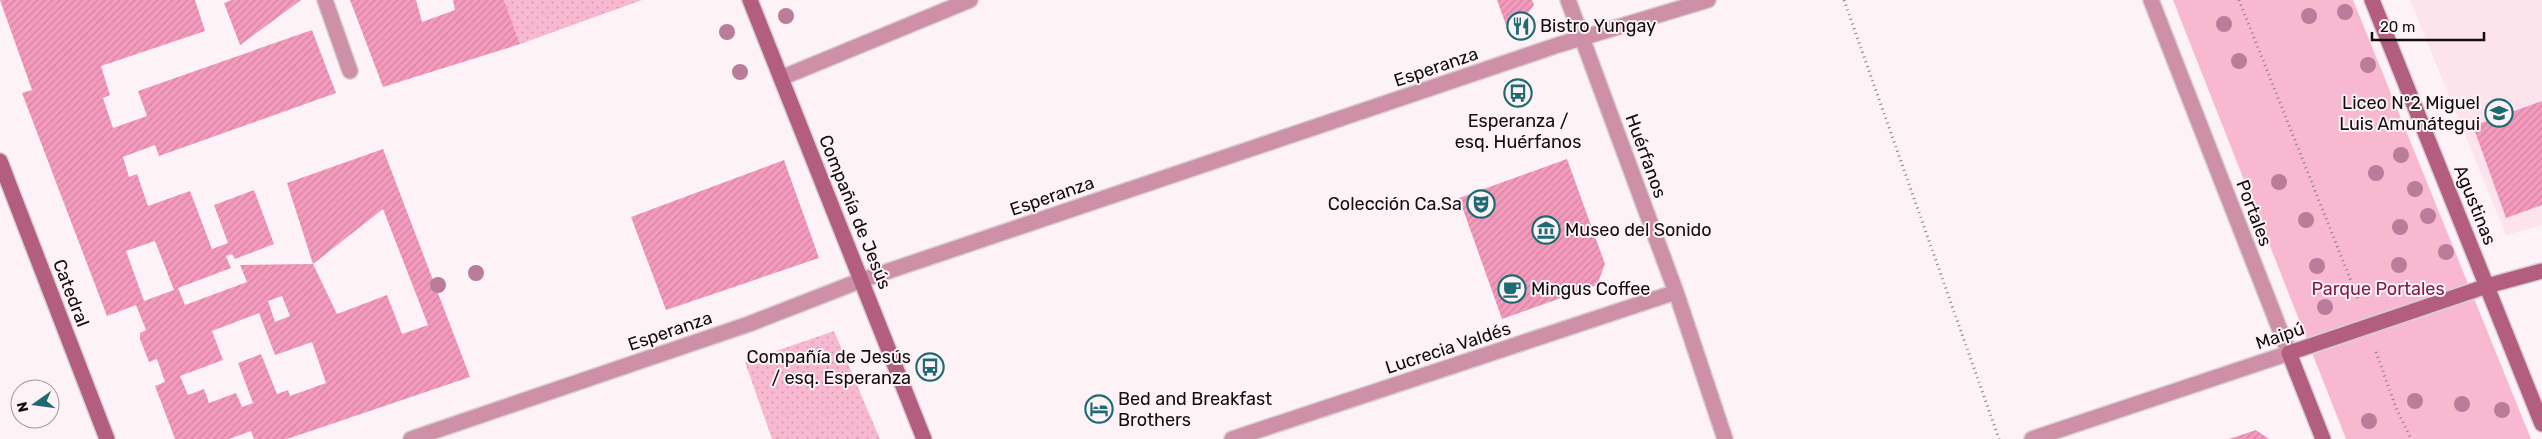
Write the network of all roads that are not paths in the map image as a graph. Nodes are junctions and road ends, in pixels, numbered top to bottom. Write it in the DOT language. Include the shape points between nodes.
graph roads {
  1 [pos="325,0"];
  2 [pos="750,0"];
  3 [pos="970,0"];
  4 [pos="1568,0"];
  5 [pos="1708,0"];
  6 [pos="2151,0"];
  7 [pos="2372,0"];
  8 [pos="1583,38"];
  9 [pos="350,71"];
  10 [pos="780,78"];
  11 [pos="0,161"];
  12 [pos="2542,271"];
  13 [pos="862,280"];
  14 [pos="2487,286"];
  15 [pos="1676,292"];
  16 [pos="2289,353"];
  17 [pos="2542,424"];
  18 [pos="107,439"];
  19 [pos="411,439"];
  20 [pos="924,439"];
  21 [pos="1232,439"];
  22 [pos="1725,439"];
  23 [pos="2032,439"];
  24 [pos="2323,439"];
  1 -- 9 [label="street"];
  2 -- 10 [label="street, Compañía de Jesús"];
  3 -- 10 [label="street"];
  4 -- 8 [label="street, Huérfanos"];
  5 -- 8 [label="street, Esperanza"];
  6 -- 16 [label="street, Portales"];
  7 -- 14 [label="street, Agustinas"];
  8 -- 13 [label="street, Esperanza"];
  8 -- 15 [label="street, Huérfanos"];
  10 -- 13 [label="street, Compañía de Jesús"];
  11 -- 18 [label="street, Catedral"];
  12 -- 14 [label="street, Maipú"];
  13 -- 19 [label="street, Esperanza" via="749,324"];
  13 -- 20 [label="street, Compañía de Jesús"];
  14 -- 16 [label="street, Maipú"];
  14 -- 17 [label="street, Agustinas"];
  15 -- 21 [label="street, Lucrecia Valdés"];
  15 -- 22 [label="street, Huérfanos"];
  16 -- 23 [label="street, Maipú"];
  16 -- 24 [label="street, Portales"];
}
